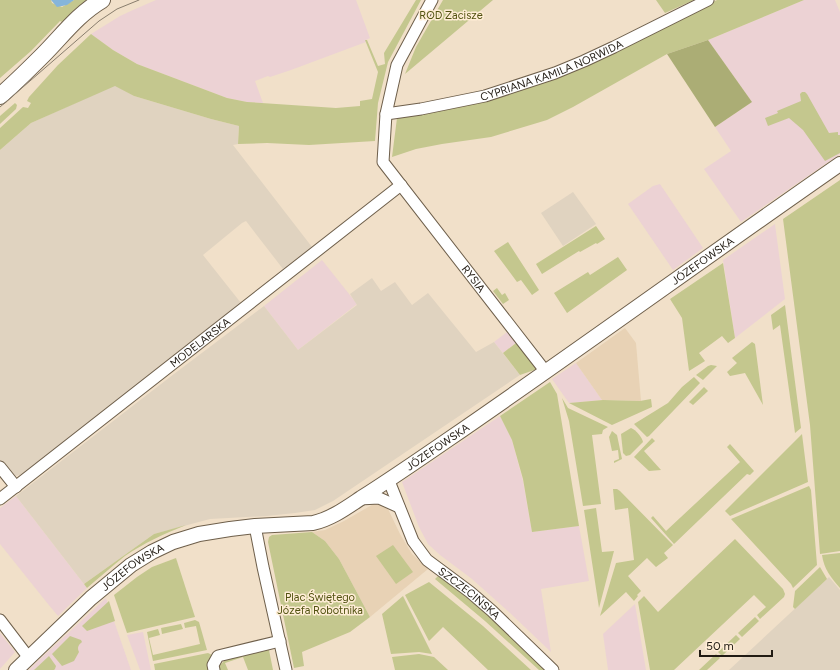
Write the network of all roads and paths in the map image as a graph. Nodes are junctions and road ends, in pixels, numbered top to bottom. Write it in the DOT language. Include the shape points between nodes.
graph roads {
  1 [pos="102,0"];
  2 [pos="432,0"];
  3 [pos="708,0"];
  4 [pos="0,96"];
  5 [pos="386,114"];
  6 [pos="840,164"];
  7 [pos="401,185"];
  8 [pos="546,372"];
  9 [pos="0,467"];
  10 [pos="389,481"];
  11 [pos="16,487"];
  12 [pos="0,499"];
  13 [pos="359,499"];
  14 [pos="399,507"];
  15 [pos="255,526"];
  16 [pos="0,620"];
  17 [pos="280,641"];
  18 [pos="29,658"];
  19 [pos="16,670"];
  20 [pos="214,670"];
  21 [pos="286,670"];
  22 [pos="553,670"];
  1 -- 4 [label="main road" via="78,18"];
  2 -- 5 [label="street, RYSIA" via="397,65"];
  3 -- 5 [label="street, CYPRIANA KAMILA NORWIDA" via="614,47 554,73 485,96"];
  5 -- 7 [label="street, RYSIA" via="383,162"];
  6 -- 8 [label="street, JÓZEFOWSKA"];
  7 -- 8 [label="street, RYSIA"];
  7 -- 11 [label="street, MODELARSKA"];
  8 -- 10 [label="street, JÓZEFOWSKA"];
  9 -- 11 [label="street"];
  10 -- 13 [label="street, JÓZEFOWSKA"];
  10 -- 14 [label="street, SZCZECIŃSKA"];
  11 -- 12 [label="street, MODELARSKA"];
  13 -- 14 [label="street" via="379,498"];
  13 -- 15 [label="street, JÓZEFOWSKA" via="321,521"];
  14 -- 22 [label="street, SZCZECIŃSKA" via="413,541 427,560 492,611"];
  15 -- 17 [label="street"];
  15 -- 18 [label="street, JÓZEFOWSKA" via="200,534 152,552 131,565 92,598"];
  16 -- 18 [label="street"];
  17 -- 20 [label="street" via="218,656 213,665"];
  17 -- 21 [label="street"];
  18 -- 19 [label="street, JÓZEFOWSKA"];
}
